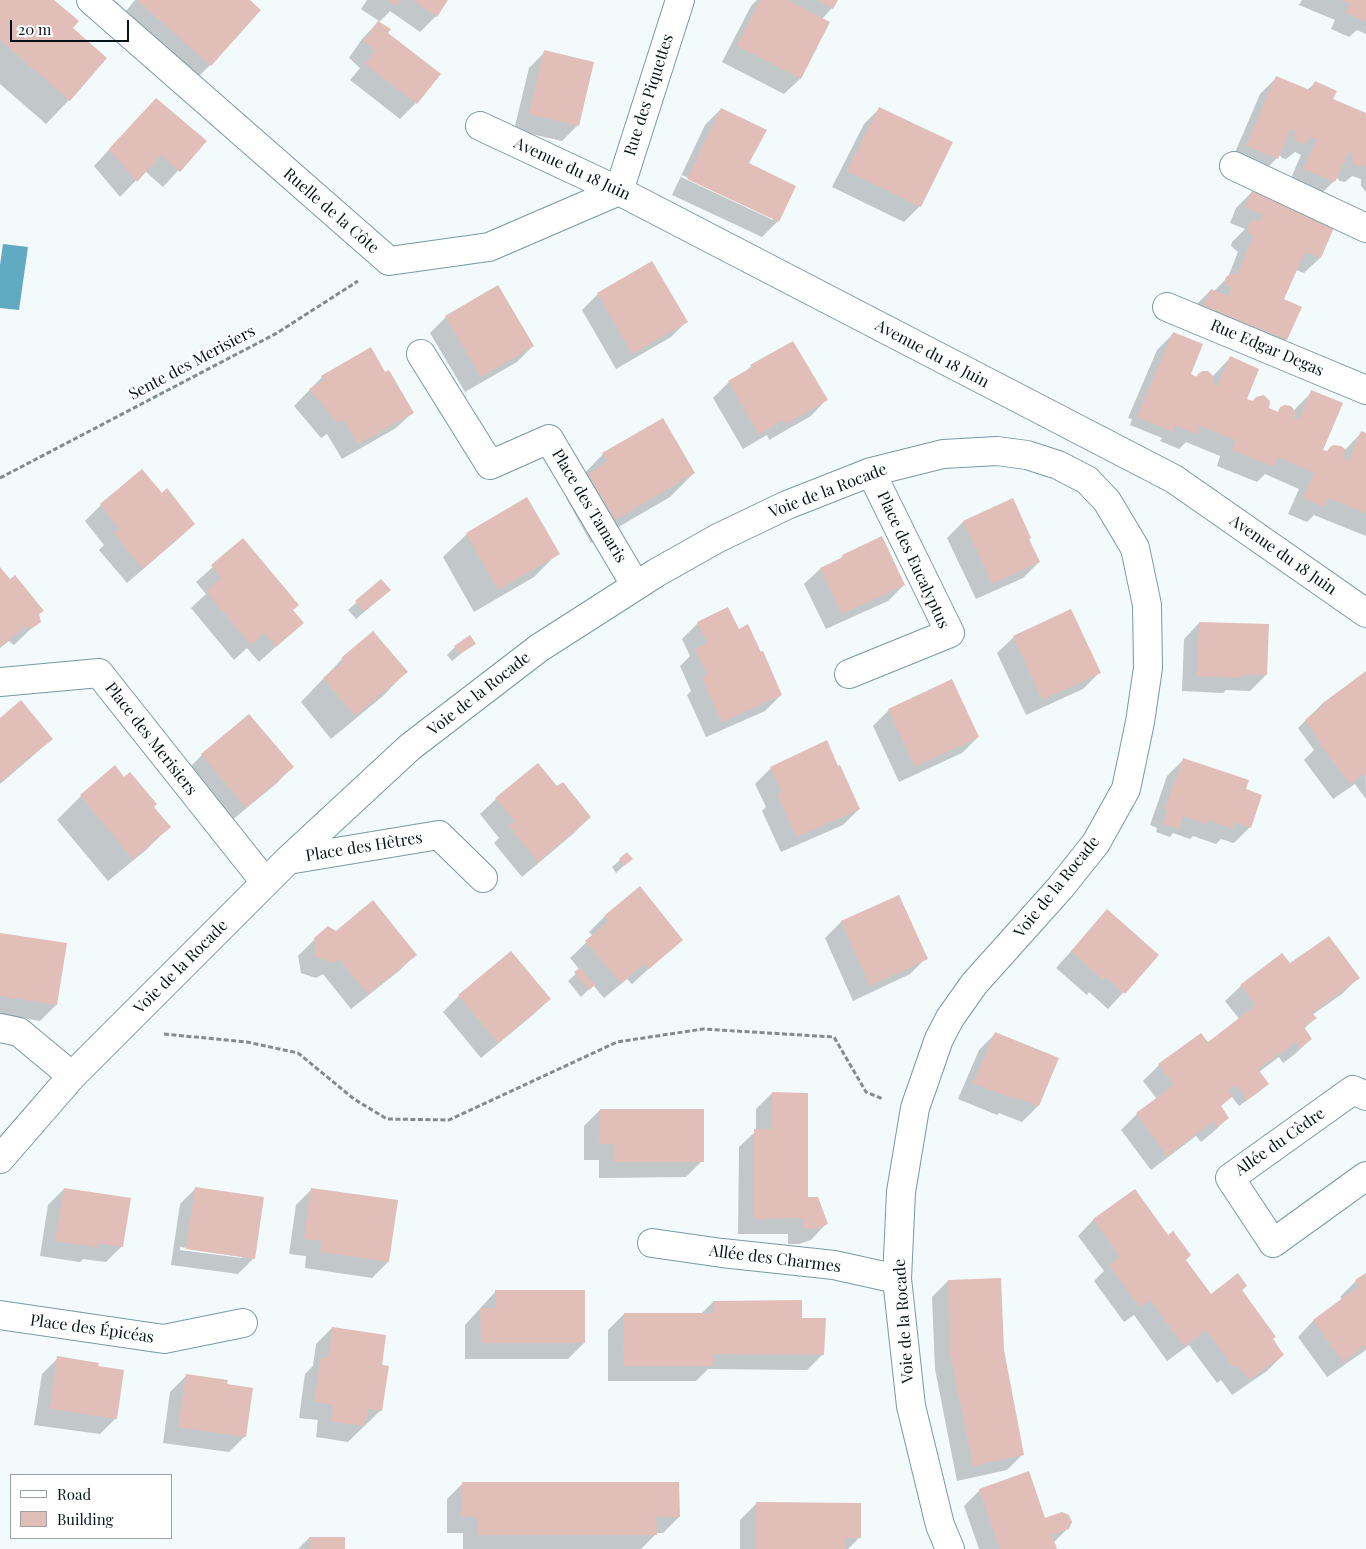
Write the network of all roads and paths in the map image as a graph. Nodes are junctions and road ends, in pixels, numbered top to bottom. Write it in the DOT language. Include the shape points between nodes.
graph roads {
  1 [pos="91,0"];
  2 [pos="680,0"];
  3 [pos="480,126"];
  4 [pos="1234,166"];
  5 [pos="619,190"];
  6 [pos="1366,228"];
  7 [pos="389,261"];
  8 [pos="1167,307"];
  9 [pos="421,354"];
  10 [pos="1366,390"];
  11 [pos="871,472"];
  12 [pos="0,478"];
  13 [pos="636,586"];
  14 [pos="1366,613"];
  15 [pos="849,674"];
  16 [pos="0,682"];
  17 [pos="288,860"];
  18 [pos="483,878"];
  19 [pos="266,882"];
  20 [pos="0,1028"];
  21 [pos="118,1030"];
  22 [pos="72,1076"];
  23 [pos="1366,1096"];
  24 [pos="915,1108"];
  25 [pos="0,1159"];
  26 [pos="1366,1176"];
  27 [pos="652,1243"];
  28 [pos="897,1279"];
  29 [pos="0,1316"];
  30 [pos="243,1323"];
  31 [pos="950,1549"];
  1 -- 7 [label="street, Ruelle de la Côte"];
  2 -- 5 [label="street, Rue des Piquettes"];
  3 -- 5 [label="street, Avenue du 18 Juin"];
  4 -- 6 [label="street"];
  5 -- 7 [label="street, Ruelle de la Côte" via="489,247"];
  5 -- 14 [label="street, Avenue du 18 Juin" via="1174,479"];
  7 -- 12 [label="path, Sente des Merisiers" via="277,333"];
  8 -- 10 [label="street, Rue Edgar Degas"];
  9 -- 13 [label="street, Place des Tamaris" via="490,465 549,439"];
  11 -- 13 [label="street, Voie de la Rocade" via="787,505 718,538"];
  11 -- 15 [label="street, Place des Eucalyptus" via="950,633"];
  11 -- 24 [label="street, Voie de la Rocade" via="942,454 997,451 1027,455 1058,465 1087,480 1107,501 1135,548 1147,605 1148,668 1126,789 1096,842 1060,888 974,984 950,1018 939,1039"];
  13 -- 17 [label="street, Voie de la Rocade" via="539,648 410,747"];
  16 -- 19 [label="street, Place des Merisiers" via="99,673"];
  17 -- 18 [label="street, Place des Hêtres" via="439,835"];
  17 -- 19 [label="street, Voie de la Rocade"];
  19 -- 21 [label="street, Voie de la Rocade"];
  20 -- 22 [label="street" via="18,1032"];
  21 -- 22 [label="street, Voie de la Rocade"];
  21 -- 24 [label="path" via="247,1042 298,1053 354,1099 387,1119 449,1120 616,1042 703,1029 834,1037 866,1092"];
  22 -- 25 [label="street, Voie de la Rocade"];
  23 -- 26 [label="street, Allée du Cèdre" via="1353,1090 1230,1178 1273,1243"];
  24 -- 28 [label="street, Voie de la Rocade" via="901,1192"];
  27 -- 28 [label="street, Allée des Charmes" via="834,1265"];
  28 -- 31 [label="street, Voie de la Rocade" via="911,1406 940,1525"];
  29 -- 30 [label="street, Place des Épicéas" via="164,1339"];
}
